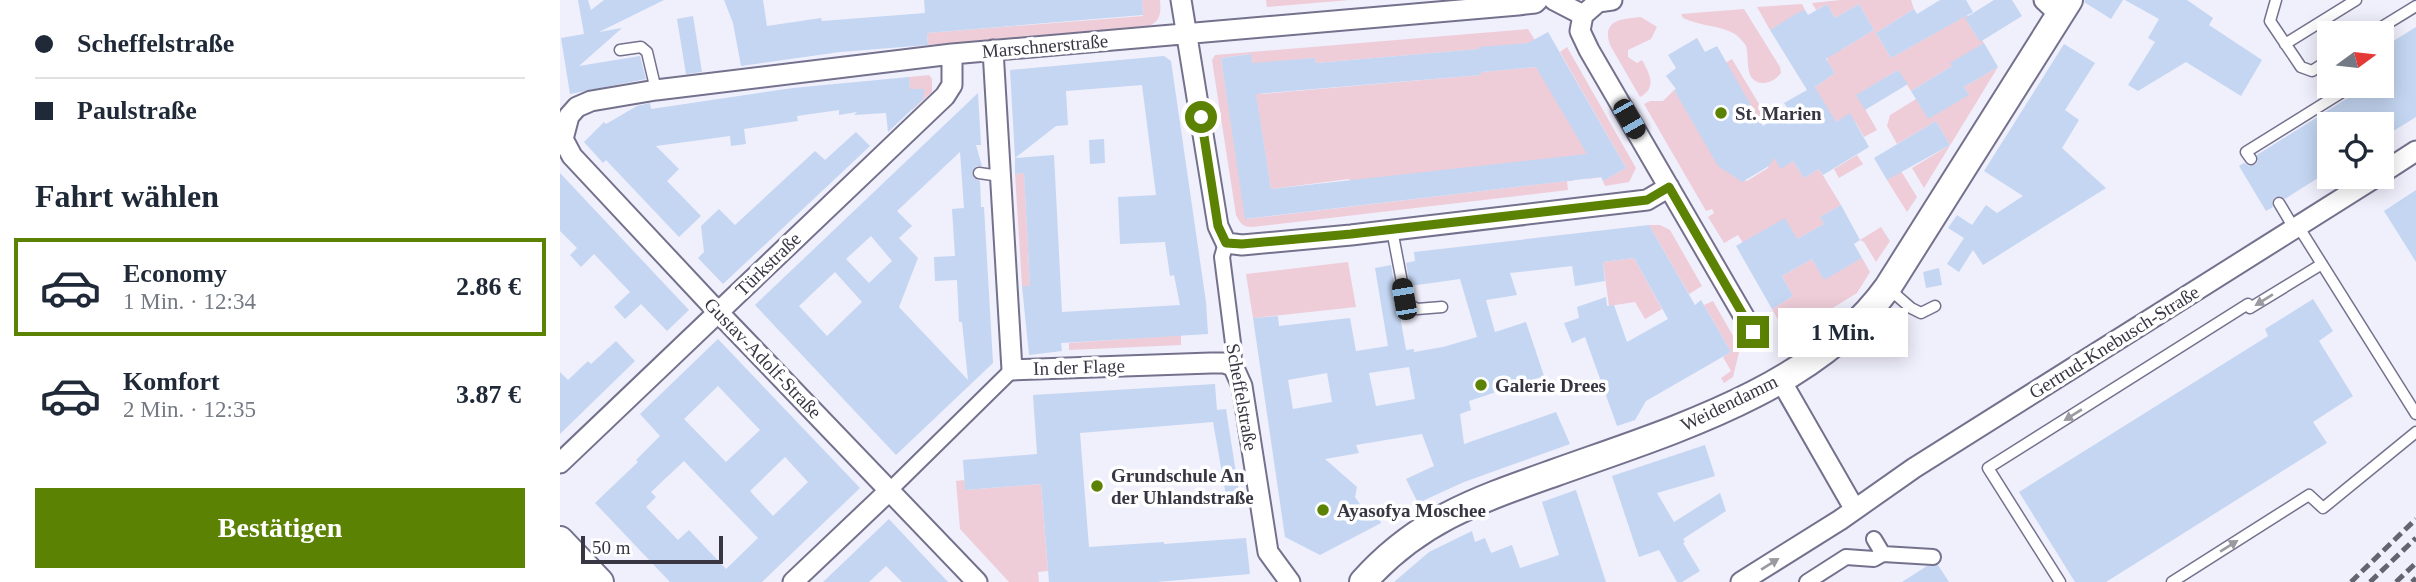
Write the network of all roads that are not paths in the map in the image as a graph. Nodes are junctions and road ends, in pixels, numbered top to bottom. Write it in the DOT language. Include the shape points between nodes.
graph roads {
  1 [pos="1181,0"];
  2 [pos="1538,0"];
  3 [pos="1554,0"];
  4 [pos="1612,0"];
  5 [pos="2276,0"];
  6 [pos="2356,0"];
  7 [pos="2057,5"];
  8 [pos="2416,6"];
  9 [pos="1583,15"];
  10 [pos="2392,21"];
  11 [pos="1188,35"];
  12 [pos="2285,44"];
  13 [pos="620,50"];
  14 [pos="992,50"];
  15 [pos="952,54"];
  16 [pos="2317,68"];
  17 [pos="656,90"];
  18 [pos="2333,98"];
  19 [pos="565,127"];
  20 [pos="2416,151"];
  21 [pos="2251,159"];
  22 [pos="2394,165"];
  23 [pos="979,173"];
  24 [pos="1000,176"];
  25 [pos="1669,187"];
  26 [pos="2357,189"];
  27 [pos="2279,204"];
  28 [pos="2296,227"];
  29 [pos="1392,230"];
  30 [pos="1226,243"];
  31 [pos="2322,264"];
  32 [pos="1888,287"];
  33 [pos="1935,306"];
  34 [pos="1442,307"];
  35 [pos="718,312"];
  36 [pos="1753,332"];
  37 [pos="1233,366"];
  38 [pos="1012,370"];
  39 [pos="1780,379"];
  40 [pos="2416,414"];
  41 [pos="2416,432"];
  42 [pos="560,463"];
  43 [pos="890,490"];
  44 [pos="1854,508"];
  45 [pos="1871,535"];
  46 [pos="560,540"];
  47 [pos="1882,554"];
  48 [pos="1933,557"];
  49 [pos="560,569"];
  50 [pos="572,582"];
  51 [pos="600,582"];
  52 [pos="793,582"];
  53 [pos="977,582"];
  54 [pos="1290,582"];
  55 [pos="1363,582"];
  56 [pos="1741,582"];
  57 [pos="1807,582"];
  58 [pos="2060,582"];
  59 [pos="2172,582"];
  1 -- 11 [label="street, Scheffelstraße"];
  2 -- 11 [label="street, Marschnerstraße"];
  3 -- 9 [label="street"];
  4 -- 9 [label="street" via="1598,2"];
  5 -- 12 [label="lane" via="2270,21"];
  6 -- 12 [label="lane"];
  7 -- 32 [label="main road, Weidendamm"];
  8 -- 10 [label="lane"];
  9 -- 25 [label="street" via="1580,31"];
  11 -- 14 [label="street, Marschnerstraße"];
  11 -- 30 [label="street, Scheffelstraße" via="1218,226"];
  12 -- 16 [label="lane" via="2301,67"];
  13 -- 17 [label="lane" via="641,47 647,52"];
  14 -- 15 [label="street, Marschnerstraße"];
  14 -- 24 [label="street"];
  15 -- 17 [label="street, Marschnerstraße"];
  15 -- 35 [label="street, Türkstraße" via="952,85 945,96"];
  17 -- 19 [label="street, Marschnerstraße" via="584,104 569,116"];
  18 -- 21 [label="lane" via="2246,152"];
  19 -- 35 [label="street, Gustav-Adolf-Straße" via="563,139 572,156"];
  20 -- 22 [label="street"];
  23 -- 24 [label="lane"];
  24 -- 38 [label="street"];
  25 -- 29 [label="street" via="1647,200"];
  25 -- 36 [label="street"];
  26 -- 28 [label="street, Gertrud-Knebusch-Straße"];
  27 -- 28 [label="lane"];
  28 -- 31 [label="lane"];
  28 -- 44 [label="street, Gertrud-Knebusch-Straße"];
  29 -- 30 [label="street"];
  29 -- 34 [label="lane" via="1406,303 1417,309"];
  30 -- 37 [label="street, Scheffelstraße" via="1222,257"];
  31 -- 40 [label="lane"];
  31 -- 58 [label="lane, one-way" via="2250,308 2248,304 1988,468"];
  32 -- 33 [label="lane" via="1921,313"];
  32 -- 39 [label="main road, Weidendamm" via="1852,331"];
  35 -- 42 [label="street, Türkstraße"];
  35 -- 43 [label="street, Gustav-Adolf-Straße"];
  37 -- 38 [label="street, In der Flage"];
  37 -- 54 [label="street, Scheffelstraße" via="1242,386 1268,552"];
  38 -- 43 [label="street, In der Flage"];
  39 -- 44 [label="street"];
  39 -- 55 [label="main road, Weidendamm" via="1696,422 1460,508 1416,533"];
  59 -- 41 [label="lane, one-way" via="2309,495 2323,508"];
  43 -- 52 [label="street"];
  43 -- 53 [label="street, Gustav-Adolf-Straße"];
  56 -- 44 [label="street, Gertrud-Knebusch-Straße, one-way"];
  45 -- 47 [label="street"];
  46 -- 51 [label="main road"];
  47 -- 48 [label="street"];
  47 -- 57 [label="street" via="1874,559 1846,557"];
  49 -- 50 [label="main road"];
}
